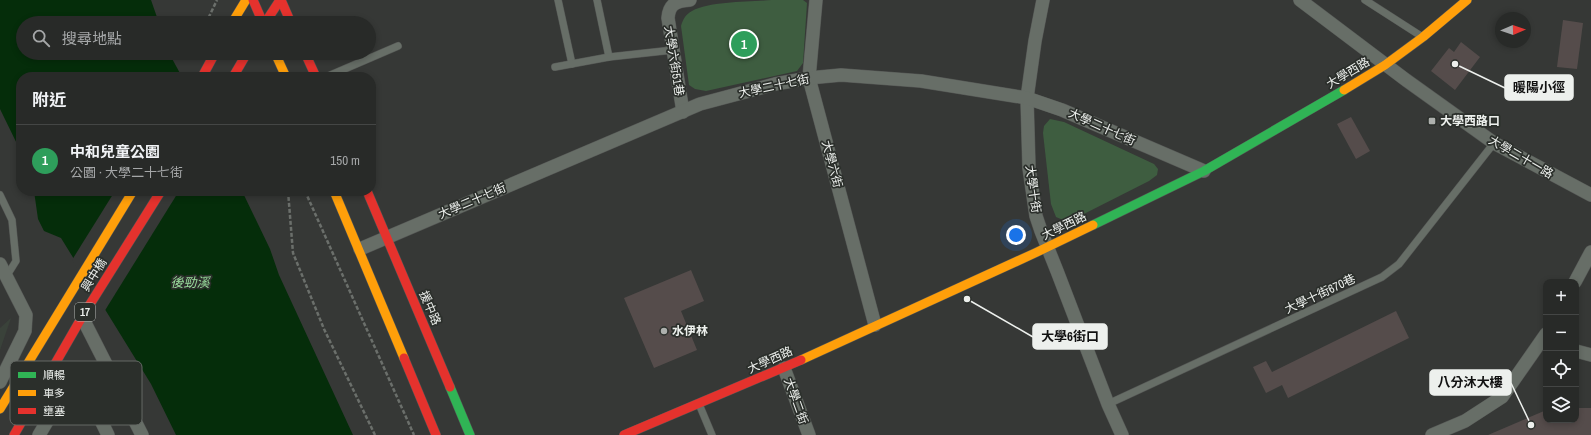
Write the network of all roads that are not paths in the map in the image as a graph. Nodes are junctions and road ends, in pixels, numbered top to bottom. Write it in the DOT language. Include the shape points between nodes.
graph roads {
  1 [pos="246,0"];
  2 [pos="252,0"];
  3 [pos="280,0"];
  4 [pos="558,0"];
  5 [pos="597,0"];
  6 [pos="690,0"];
  7 [pos="816,0"];
  8 [pos="1043,0"];
  9 [pos="1300,0"];
  10 [pos="1366,0"];
  11 [pos="1467,0"];
  12 [pos="236,16"];
  13 [pos="260,16"];
  14 [pos="269,16"];
  15 [pos="288,16"];
  16 [pos="1423,37"];
  17 [pos="398,46"];
  18 [pos="673,50"];
  19 [pos="376,55"];
  20 [pos="609,57"];
  21 [pos="211,60"];
  22 [pos="243,60"];
  23 [pos="278,60"];
  24 [pos="308,60"];
  25 [pos="365,60"];
  26 [pos="572,64"];
  27 [pos="1385,64"];
  28 [pos="555,67"];
  29 [pos="205,72"];
  30 [pos="236,72"];
  31 [pos="284,72"];
  32 [pos="314,72"];
  33 [pos="338,72"];
  34 [pos="809,78"];
  35 [pos="1027,98"];
  36 [pos="683,112"];
  37 [pos="1494,144"];
  38 [pos="1204,172"];
  39 [pos="0,195"];
  40 [pos="1591,195"];
  41 [pos="130,196"];
  42 [pos="158,196"];
  43 [pos="336,196"];
  44 [pos="369,196"];
  45 [pos="387,238"];
  46 [pos="1047,247"];
  47 [pos="360,249"];
  48 [pos="1591,252"];
  49 [pos="0,264"];
  50 [pos="3,279"];
  51 [pos="1577,279"];
  52 [pos="82,317"];
  53 [pos="875,325"];
  54 [pos="1543,342"];
  55 [pos="1579,352"];
  56 [pos="1591,355"];
  57 [pos="10,361"];
  58 [pos="29,361"];
  59 [pos="57,361"];
  60 [pos="104,361"];
  61 [pos="10,362"];
  62 [pos="784,368"];
  63 [pos="0,382"];
  64 [pos="10,393"];
  65 [pos="699,403"];
  66 [pos="1108,404"];
  67 [pos="0,409"];
  68 [pos="20,425"];
  69 [pos="45,425"];
  70 [pos="103,425"];
  71 [pos="137,425"];
  72 [pos="14,435"];
  73 [pos="39,435"];
  74 [pos="108,435"];
  75 [pos="142,435"];
  76 [pos="436,435"];
  77 [pos="470,435"];
  78 [pos="624,435"];
  79 [pos="712,435"];
  80 [pos="809,435"];
  81 [pos="1122,435"];
  82 [pos="1432,435"];
  1 -- 12 [label="street"];
  2 -- 13 [label="street"];
  3 -- 14 [label="street"];
  3 -- 15 [label="street"];
  4 -- 26 [label="lane"];
  5 -- 20 [label="lane"];
  6 -- 18 [label="street, 大學六街51巷" via="675,3 669,10"];
  7 -- 34 [label="street, 大學六街"];
  8 -- 35 [label="street, 大學十街" via="1034,41"];
  9 -- 27 [label="street, 大學二十一路"];
  10 -- 16 [label="lane"];
  11 -- 16 [label="street, 大學西路"];
  16 -- 27 [label="street, 大學西路"];
  17 -- 19 [label="lane"];
  18 -- 20 [label="lane"];
  18 -- 36 [label="street, 大學六街51巷"];
  20 -- 26 [label="lane"];
  21 -- 29 [label="street"];
  22 -- 30 [label="street"];
  23 -- 31 [label="street"];
  24 -- 32 [label="street"];
  25 -- 33 [label="lane"];
  26 -- 28 [label="lane"];
  27 -- 37 [label="street, 大學二十一路"];
  27 -- 38 [label="street, 大學西路"];
  34 -- 35 [label="street, 大學二十七街" via="841,75 922,80"];
  34 -- 36 [label="street, 大學二十七街" via="775,84 700,104"];
  34 -- 53 [label="street, 大學六街"];
  35 -- 38 [label="street, 大學二十七街" via="1062,110"];
  35 -- 46 [label="street, 大學十街" via="1029,168 1036,216"];
  36 -- 45 [label="street, 大學二十七街"];
  37 -- 40 [label="street, 大學二十一路"];
  37 -- 66 [label="lane, 大學十街670巷" via="1399,264 1382,278"];
  38 -- 46 [label="street, 大學西路"];
  39 -- 50 [label="lane" via="12,220 16,260"];
  41 -- 58 [label="street, 興中橋 / 17"];
  42 -- 52 [label="street, 興中橋 / 17"];
  43 -- 47 [label="street"];
  44 -- 45 [label="street, 援中路"];
  45 -- 47 [label="street, 大學二十七街"];
  45 -- 77 [label="street, 援中路"];
  46 -- 53 [label="street, 大學西路"];
  46 -- 66 [label="street, 大學十街"];
  47 -- 76 [label="street"];
  48 -- 51 [label="street"];
  49 -- 50 [label="street"];
  50 -- 57 [label="street" via="26,315 25,332"];
  52 -- 59 [label="street, 興中橋 / 17"];
  52 -- 60 [label="street"];
  53 -- 62 [label="street, 大學西路"];
  54 -- 82 [label="street" via="1502,397 1464,421"];
  55 -- 56 [label="street"];
  61 -- 63 [label="street"];
  62 -- 65 [label="street, 大學西路"];
  62 -- 80 [label="street, 大學二街"];
  64 -- 67 [label="street, 興中橋 / 17"];
  65 -- 78 [label="street, 大學西路"];
  65 -- 79 [label="lane"];
  66 -- 81 [label="street, 大學十街"];
  68 -- 72 [label="street, 興中橋 / 17"];
  69 -- 73 [label="street"];
  70 -- 74 [label="street"];
  71 -- 75 [label="street"];
}
